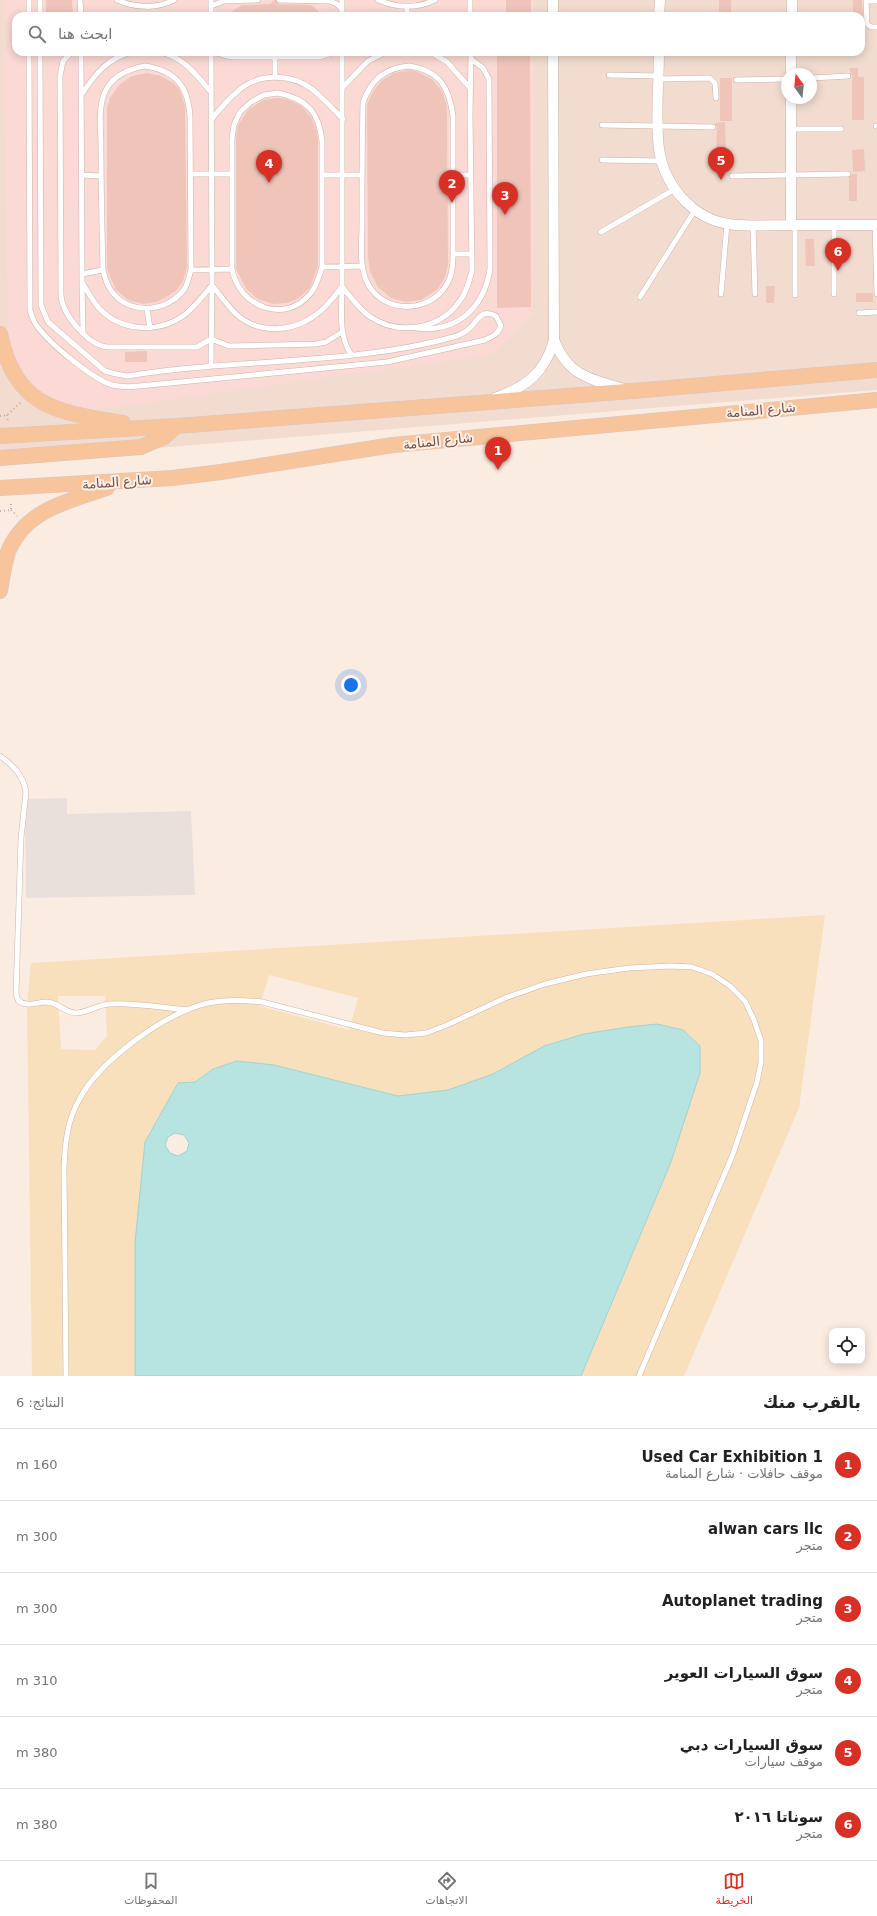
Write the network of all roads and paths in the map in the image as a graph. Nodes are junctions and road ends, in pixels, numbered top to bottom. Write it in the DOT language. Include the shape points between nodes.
graph roads {
  1 [pos="29,0"];
  2 [pos="40,0"];
  3 [pos="80,0"];
  4 [pos="117,0"];
  5 [pos="144,0"];
  6 [pos="174,0"];
  7 [pos="258,0"];
  8 [pos="279,0"];
  9 [pos="342,0"];
  10 [pos="378,0"];
  11 [pos="435,0"];
  12 [pos="471,0"];
  13 [pos="553,0"];
  14 [pos="660,0"];
  15 [pos="792,0"];
  16 [pos="866,1"];
  17 [pos="877,1"];
  18 [pos="211,3"];
  19 [pos="144,7"];
  20 [pos="407,7"];
  21 [pos="342,9"];
  22 [pos="29,12"];
  23 [pos="40,12"];
  24 [pos="81,12"];
  25 [pos="407,12"];
  26 [pos="470,12"];
  27 [pos="553,12"];
  28 [pos="659,12"];
  29 [pos="792,12"];
  30 [pos="877,27"];
  31 [pos="29,56"];
  32 [pos="40,56"];
  33 [pos="68,56"];
  34 [pos="81,56"];
  35 [pos="123,56"];
  36 [pos="170,56"];
  37 [pos="211,56"];
  38 [pos="226,56"];
  39 [pos="275,56"];
  40 [pos="319,56"];
  41 [pos="342,56"];
  42 [pos="378,56"];
  43 [pos="437,56"];
  44 [pos="553,56"];
  45 [pos="659,56"];
  46 [pos="792,56"];
  47 [pos="471,59"];
  48 [pos="791,68"];
  49 [pos="608,75"];
  50 [pos="848,76"];
  51 [pos="275,77"];
  52 [pos="659,77"];
  53 [pos="781,78"];
  54 [pos="817,78"];
  55 [pos="736,80"];
  56 [pos="342,88"];
  57 [pos="470,88"];
  58 [pos="210,91"];
  59 [pos="82,94"];
  60 [pos="716,98"];
  61 [pos="791,104"];
  62 [pos="343,119"];
  63 [pos="211,120"];
  64 [pos="602,125"];
  65 [pos="658,126"];
  66 [pos="713,127"];
  67 [pos="791,129"];
  68 [pos="842,129"];
  69 [pos="602,160"];
  70 [pos="662,161"];
  71 [pos="190,174"];
  72 [pos="211,174"];
  73 [pos="232,174"];
  74 [pos="848,174"];
  75 [pos="82,175"];
  76 [pos="322,175"];
  77 [pos="342,175"];
  78 [pos="362,175"];
  79 [pos="453,175"];
  80 [pos="471,175"];
  81 [pos="791,175"];
  82 [pos="101,176"];
  83 [pos="732,176"];
  84 [pos="675,189"];
  85 [pos="695,210"];
  86 [pos="727,224"];
  87 [pos="793,225"];
  88 [pos="834,225"];
  89 [pos="876,225"];
  90 [pos="753,226"];
  91 [pos="601,232"];
  92 [pos="453,254"];
  93 [pos="472,254"];
  94 [pos="342,266"];
  95 [pos="362,266"];
  96 [pos="322,267"];
  97 [pos="232,269"];
  98 [pos="103,270"];
  99 [pos="190,270"];
  100 [pos="212,270"];
  101 [pos="82,274"];
  102 [pos="82,282"];
  103 [pos="212,286"];
  104 [pos="342,287"];
  105 [pos="721,294"];
  106 [pos="755,294"];
  107 [pos="834,294"];
  108 [pos="877,294"];
  109 [pos="795,295"];
  110 [pos="640,297"];
  111 [pos="147,308"];
  112 [pos="877,312"];
  113 [pos="859,313"];
  114 [pos="150,328"];
  115 [pos="412,328"];
  116 [pos="83,332"];
  117 [pos="342,332"];
  118 [pos="0,334"];
  119 [pos="211,339"];
  120 [pos="554,340"];
  121 [pos="351,354"];
  122 [pos="211,366"];
  123 [pos="877,370"];
  124 [pos="633,391"];
  125 [pos="30,393"];
  126 [pos="877,400"];
  127 [pos="482,402"];
  128 [pos="0,416"];
  129 [pos="177,426"];
  130 [pos="152,427"];
  131 [pos="0,436"];
  132 [pos="0,458"];
  133 [pos="124,482"];
  134 [pos="0,488"];
  135 [pos="0,592"];
  136 [pos="0,756"];
  137 [pos="188,1010"];
  138 [pos="66,1376"];
  139 [pos="639,1376"];
  1 -- 22 [label="lane"];
  2 -- 23 [label="lane"];
  3 -- 24 [label="lane"];
  4 -- 19 [label="lane"];
  5 -- 19 [label="lane"];
  6 -- 19 [label="lane"];
  7 -- 18 [label="lane"];
  8 -- 21 [label="lane" via="330,1"];
  9 -- 21 [label="lane"];
  10 -- 20 [label="lane"];
  11 -- 20 [label="lane"];
  12 -- 26 [label="lane"];
  13 -- 27 [label="street"];
  14 -- 28 [label="street"];
  15 -- 29 [label="street"];
  16 -- 17 [label="lane"];
  16 -- 30 [label="lane" via="867,24"];
  20 -- 25 [label="lane"];
  31 -- 121 [label="lane" via="28,298 34,321 48,339 100,380 126,387 387,362 485,340 499,331 500,320 485,313 464,333 457,336 391,351"];
  32 -- 122 [label="lane" via="40,296 44,314 55,328 105,371 127,376"];
  33 -- 116 [label="lane" via="64,61 60,76 61,295 65,313"];
  34 -- 59 [label="lane"];
  35 -- 59 [label="lane" via="100,70"];
  36 -- 58 [label="lane" via="190,67"];
  37 -- 58 [label="lane"];
  38 -- 39 [label="lane"];
  39 -- 40 [label="lane"];
  39 -- 51 [label="lane"];
  41 -- 56 [label="lane"];
  42 -- 56 [label="lane" via="368,61"];
  43 -- 57 [label="lane" via="447,62"];
  44 -- 120 [label="street"];
  45 -- 52 [label="street"];
  46 -- 48 [label="street"];
  47 -- 57 [label="lane"];
  47 -- 115 [label="lane" via="483,68 488,79 488,282 475,307 453,324 426,330"];
  49 -- 52 [label="lane"];
  50 -- 54 [label="lane"];
  51 -- 62 [label="lane" via="288,78 312,89"];
  51 -- 63 [label="lane" via="262,78 239,90"];
  52 -- 60 [label="lane" via="710,78 715,83"];
  52 -- 65 [label="street"];
  53 -- 55 [label="lane"];
  56 -- 62 [label="lane"];
  57 -- 80 [label="lane"];
  58 -- 63 [label="lane"];
  59 -- 75 [label="lane"];
  61 -- 67 [label="street"];
  62 -- 77 [label="lane"];
  63 -- 72 [label="lane"];
  64 -- 65 [label="lane"];
  65 -- 66 [label="lane"];
  65 -- 70 [label="street"];
  67 -- 68 [label="lane"];
  67 -- 81 [label="street"];
  69 -- 70 [label="lane"];
  70 -- 84 [label="street" via="666,175"];
  71 -- 72 [label="lane"];
  71 -- 82 [label="lane" via="190,116 186,92 179,81 169,73 145,66 121,74 105,92 101,104"];
  71 -- 99 [label="lane"];
  72 -- 73 [label="lane"];
  72 -- 100 [label="lane"];
  73 -- 76 [label="lane" via="232,139 234,125 240,112 257,98 278,93 292,96 305,103 315,114 320,127"];
  73 -- 97 [label="lane"];
  74 -- 81 [label="lane"];
  75 -- 82 [label="lane"];
  75 -- 101 [label="lane"];
  76 -- 77 [label="lane"];
  76 -- 96 [label="lane"];
  77 -- 78 [label="lane"];
  77 -- 94 [label="lane"];
  78 -- 79 [label="lane" via="363,103 366,93 383,73 409,66 433,75 445,86 450,95 453,116"];
  78 -- 95 [label="lane"];
  79 -- 80 [label="lane"];
  79 -- 92 [label="lane"];
  80 -- 93 [label="lane"];
  81 -- 83 [label="lane"];
  81 -- 87 [label="street"];
  82 -- 98 [label="lane"];
  84 -- 85 [label="street"];
  84 -- 91 [label="lane"];
  85 -- 86 [label="street" via="715,221"];
  85 -- 110 [label="lane"];
  86 -- 90 [label="street"];
  86 -- 105 [label="lane"];
  87 -- 88 [label="street"];
  87 -- 90 [label="street"];
  87 -- 109 [label="lane"];
  88 -- 89 [label="street"];
  88 -- 107 [label="lane"];
  89 -- 108 [label="lane"];
  90 -- 106 [label="lane"];
  92 -- 93 [label="lane"];
  92 -- 95 [label="lane" via="450,279 443,290 427,302 408,307 383,300 373,292 366,281"];
  93 -- 115 [label="lane" via="471,277 468,288 459,302 448,314 433,323"];
  94 -- 95 [label="lane"];
  94 -- 96 [label="lane"];
  94 -- 104 [label="lane"];
  96 -- 97 [label="lane" via="318,283 311,294 302,302 278,309 254,304 244,296 237,286"];
  97 -- 100 [label="lane"];
  98 -- 101 [label="lane"];
  98 -- 111 [label="lane" via="106,283 123,302 134,307"];
  99 -- 100 [label="lane"];
  99 -- 111 [label="lane" via="185,287 178,296 169,303"];
  100 -- 103 [label="lane"];
  101 -- 102 [label="lane"];
  102 -- 114 [label="lane" via="92,299 107,316 127,325"];
  102 -- 116 [label="lane"];
  103 -- 104 [label="lane" via="236,314 263,328 278,329 306,322"];
  103 -- 114 [label="lane" via="182,316 172,322"];
  103 -- 119 [label="lane"];
  104 -- 115 [label="lane" via="369,316 384,324"];
  104 -- 117 [label="lane"];
  111 -- 114 [label="lane"];
  112 -- 113 [label="lane"];
  116 -- 119 [label="lane" via="96,345 107,348 197,347"];
  117 -- 119 [label="lane" via="330,340 316,344 229,346"];
  117 -- 121 [label="lane"];
  118 -- 125 [label="main road" via="9,365"];
  119 -- 122 [label="lane"];
  120 -- 124 [label="street" via="562,357 582,375 597,382"];
  120 -- 127 [label="street" via="544,365 533,378 511,392"];
  121 -- 122 [label="lane"];
  123 -- 124 [label="main road"];
  124 -- 127 [label="main road"];
  125 -- 128 [label="path" via="7,415"];
  125 -- 130 [label="main road" via="49,406 70,414"];
  126 -- 133 [label="main road, شارع المنامة" via="394,445 221,472"];
  127 -- 129 [label="main road"];
  129 -- 130 [label="main road"];
  129 -- 132 [label="main road" via="160,439 141,447"];
  130 -- 131 [label="main road"];
  133 -- 134 [label="main road, شارع المنامة"];
  133 -- 135 [label="main road" via="50,507 33,518 18,534 10,549"];
  136 -- 137 [label="lane" via="18,771 26,792 21,838 16,994 18,1000 27,1004 46,1002 77,1013 106,1004"];
  137 -- 138 [label="lane" via="146,1034 107,1063 87,1087 70,1122 65,1144 64,1168"];
  137 -- 139 [label="lane" via="225,1000 250,1000 383,1033 405,1035 426,1033 505,998 545,984 586,974 671,966 692,968 712,974 730,986 745,1001 760,1041 761,1062 757,1082 733,1154"];
}
